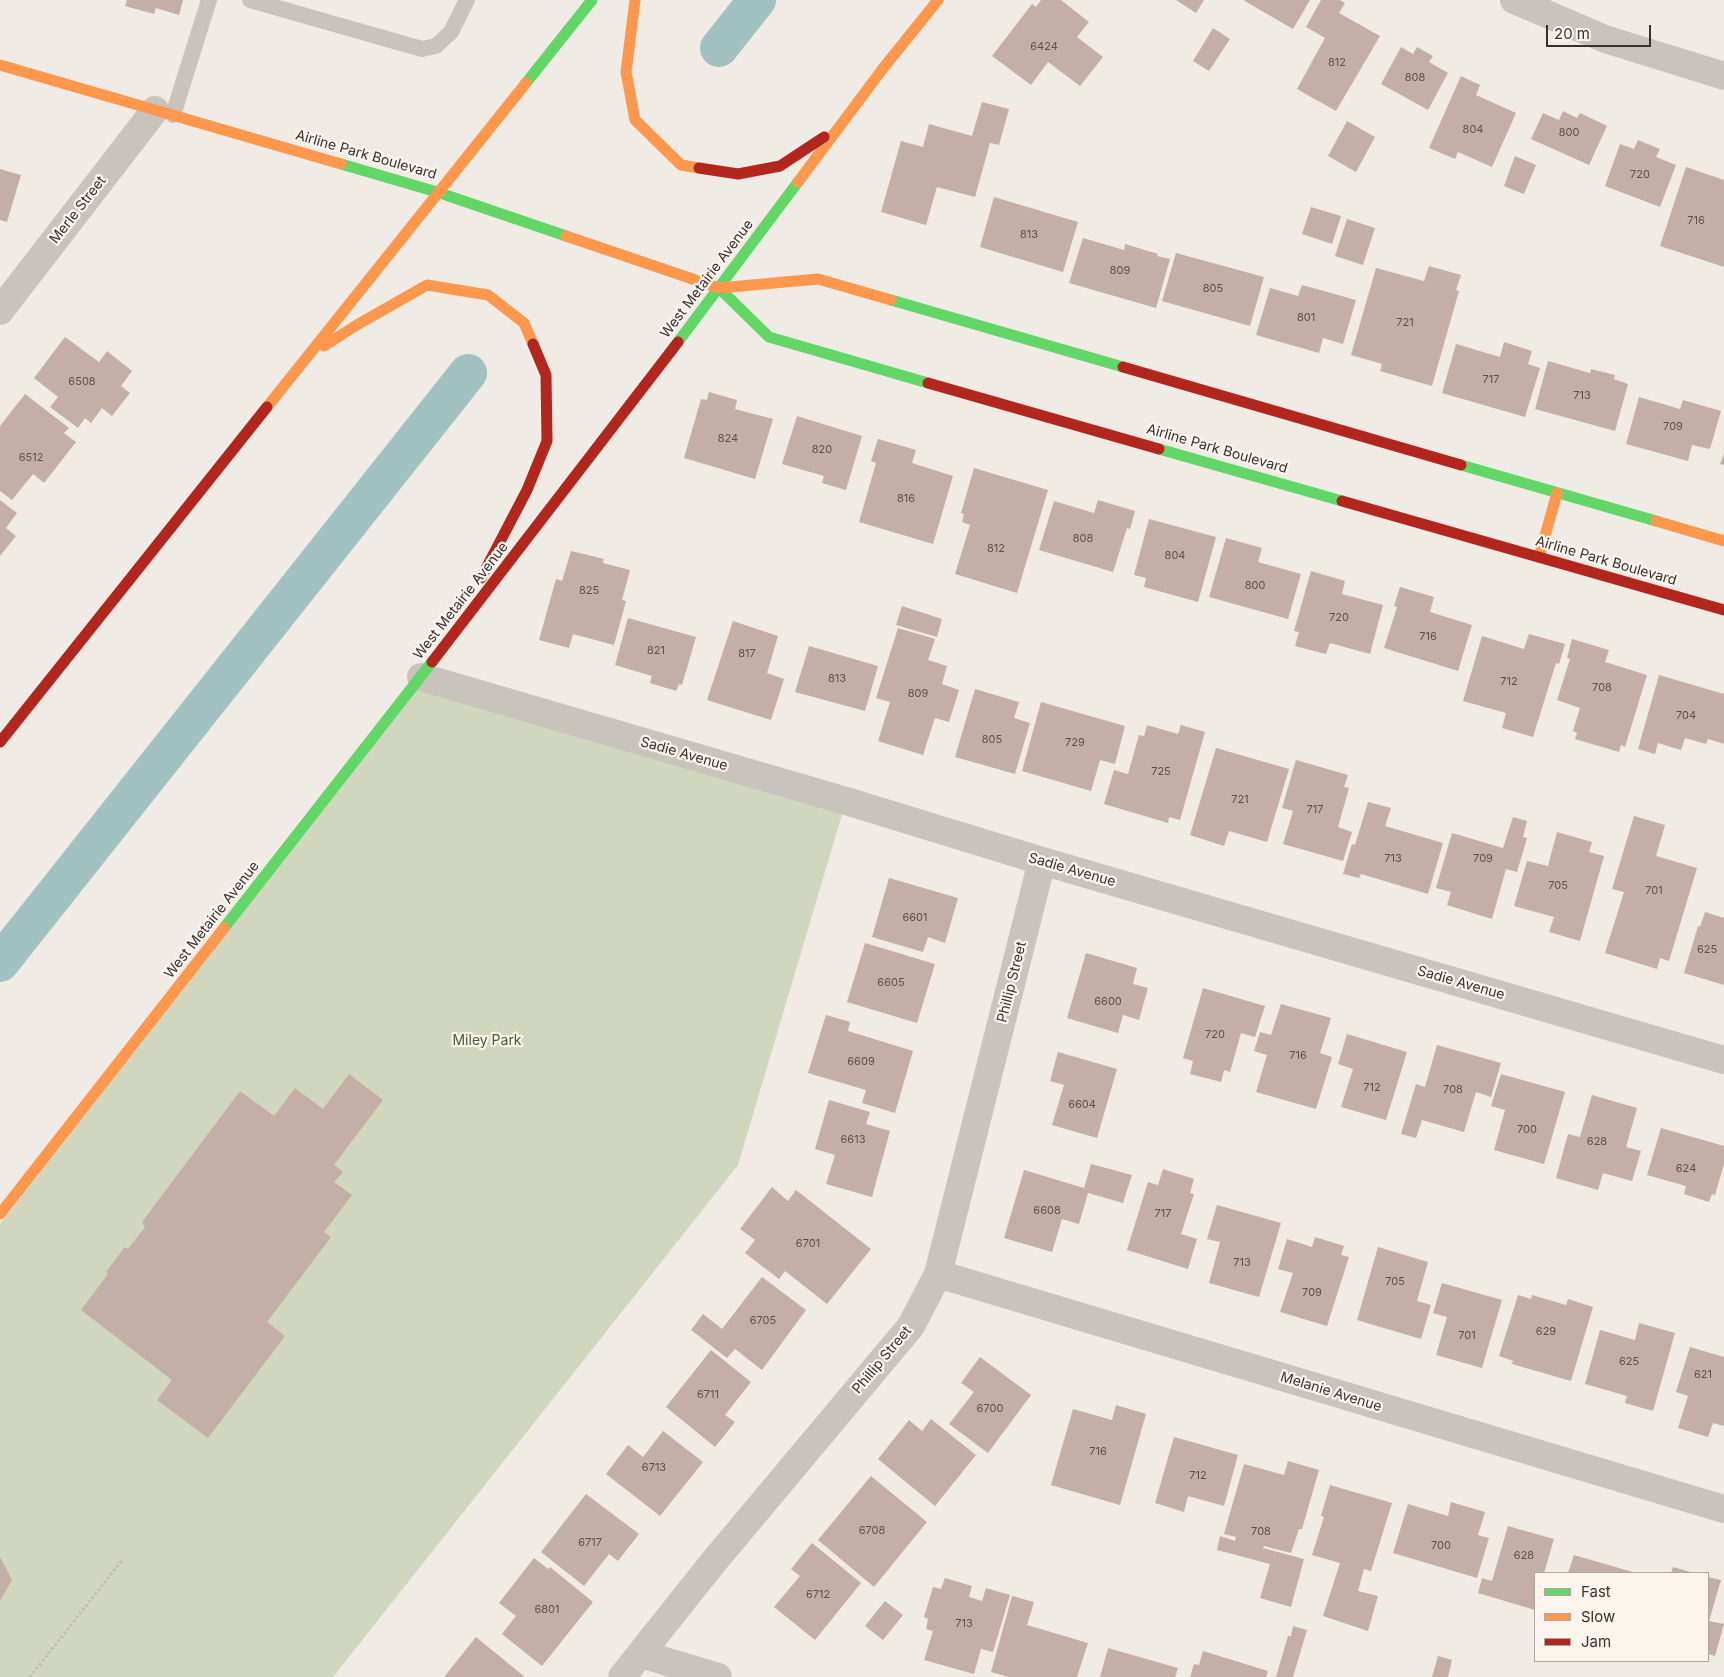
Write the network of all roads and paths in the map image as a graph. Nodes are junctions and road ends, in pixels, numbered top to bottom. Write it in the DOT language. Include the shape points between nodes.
graph roads {
  1 [pos="209,0"];
  2 [pos="250,0"];
  3 [pos="467,0"];
  4 [pos="592,0"];
  5 [pos="636,0"];
  6 [pos="938,0"];
  7 [pos="1514,0"];
  8 [pos="0,65"];
  9 [pos="1724,76"];
  10 [pos="164,112"];
  11 [pos="839,128"];
  12 [pos="437,192"];
  13 [pos="719,288"];
  14 [pos="0,311"];
  15 [pos="305,358"];
  16 [pos="1558,493"];
  17 [pos="1724,541"];
  18 [pos="1539,557"];
  19 [pos="1724,610"];
  20 [pos="447,643"];
  21 [pos="421,677"];
  22 [pos="0,742"];
  23 [pos="1042,861"];
  24 [pos="1724,1060"];
  25 [pos="0,1214"];
  26 [pos="938,1274"];
  27 [pos="1724,1510"];
  28 [pos="123,1560"];
  29 [pos="641,1654"];
  30 [pos="30,1677"];
  31 [pos="622,1677"];
  32 [pos="718,1677"];
  1 -- 10 [label="lane"];
  2 -- 3 [label="lane" via="422,49 436,46 451,32"];
  4 -- 12 [label="main road"];
  5 -- 11 [label="main road" via="626,72 635,120 681,165 738,174 780,166"];
  6 -- 11 [label="main road, West Metairie Avenue"];
  7 -- 9 [label="street" via="1605,39"];
  8 -- 10 [label="main road, Airline Park Boulevard"];
  10 -- 12 [label="main road, Airline Park Boulevard"];
  10 -- 14 [label="street, Merle Street"];
  11 -- 13 [label="main road, West Metairie Avenue"];
  12 -- 13 [label="main road, Airline Park Boulevard"];
  12 -- 15 [label="main road"];
  13 -- 16 [label="main road, Airline Park Boulevard" via="818,279"];
  13 -- 18 [label="main road, Airline Park Boulevard" via="768,337"];
  13 -- 20 [label="main road, West Metairie Avenue"];
  15 -- 20 [label="main road" via="427,285 488,295 524,323 546,375 547,441 527,490"];
  15 -- 22 [label="main road"];
  16 -- 17 [label="main road, Airline Park Boulevard"];
  16 -- 18 [label="main road"];
  18 -- 19 [label="main road, Airline Park Boulevard"];
  20 -- 21 [label="main road, West Metairie Avenue"];
  21 -- 23 [label="street, Sadie Avenue"];
  21 -- 25 [label="main road, West Metairie Avenue"];
  23 -- 24 [label="street, Sadie Avenue"];
  23 -- 26 [label="street, Phillip Street"];
  26 -- 27 [label="street, Melanie Avenue"];
  26 -- 29 [label="street, Phillip Street" via="911,1326 711,1565"];
  28 -- 30 [label="path"];
  29 -- 31 [label="street, Phillip Street"];
  29 -- 32 [label="street"];
}
